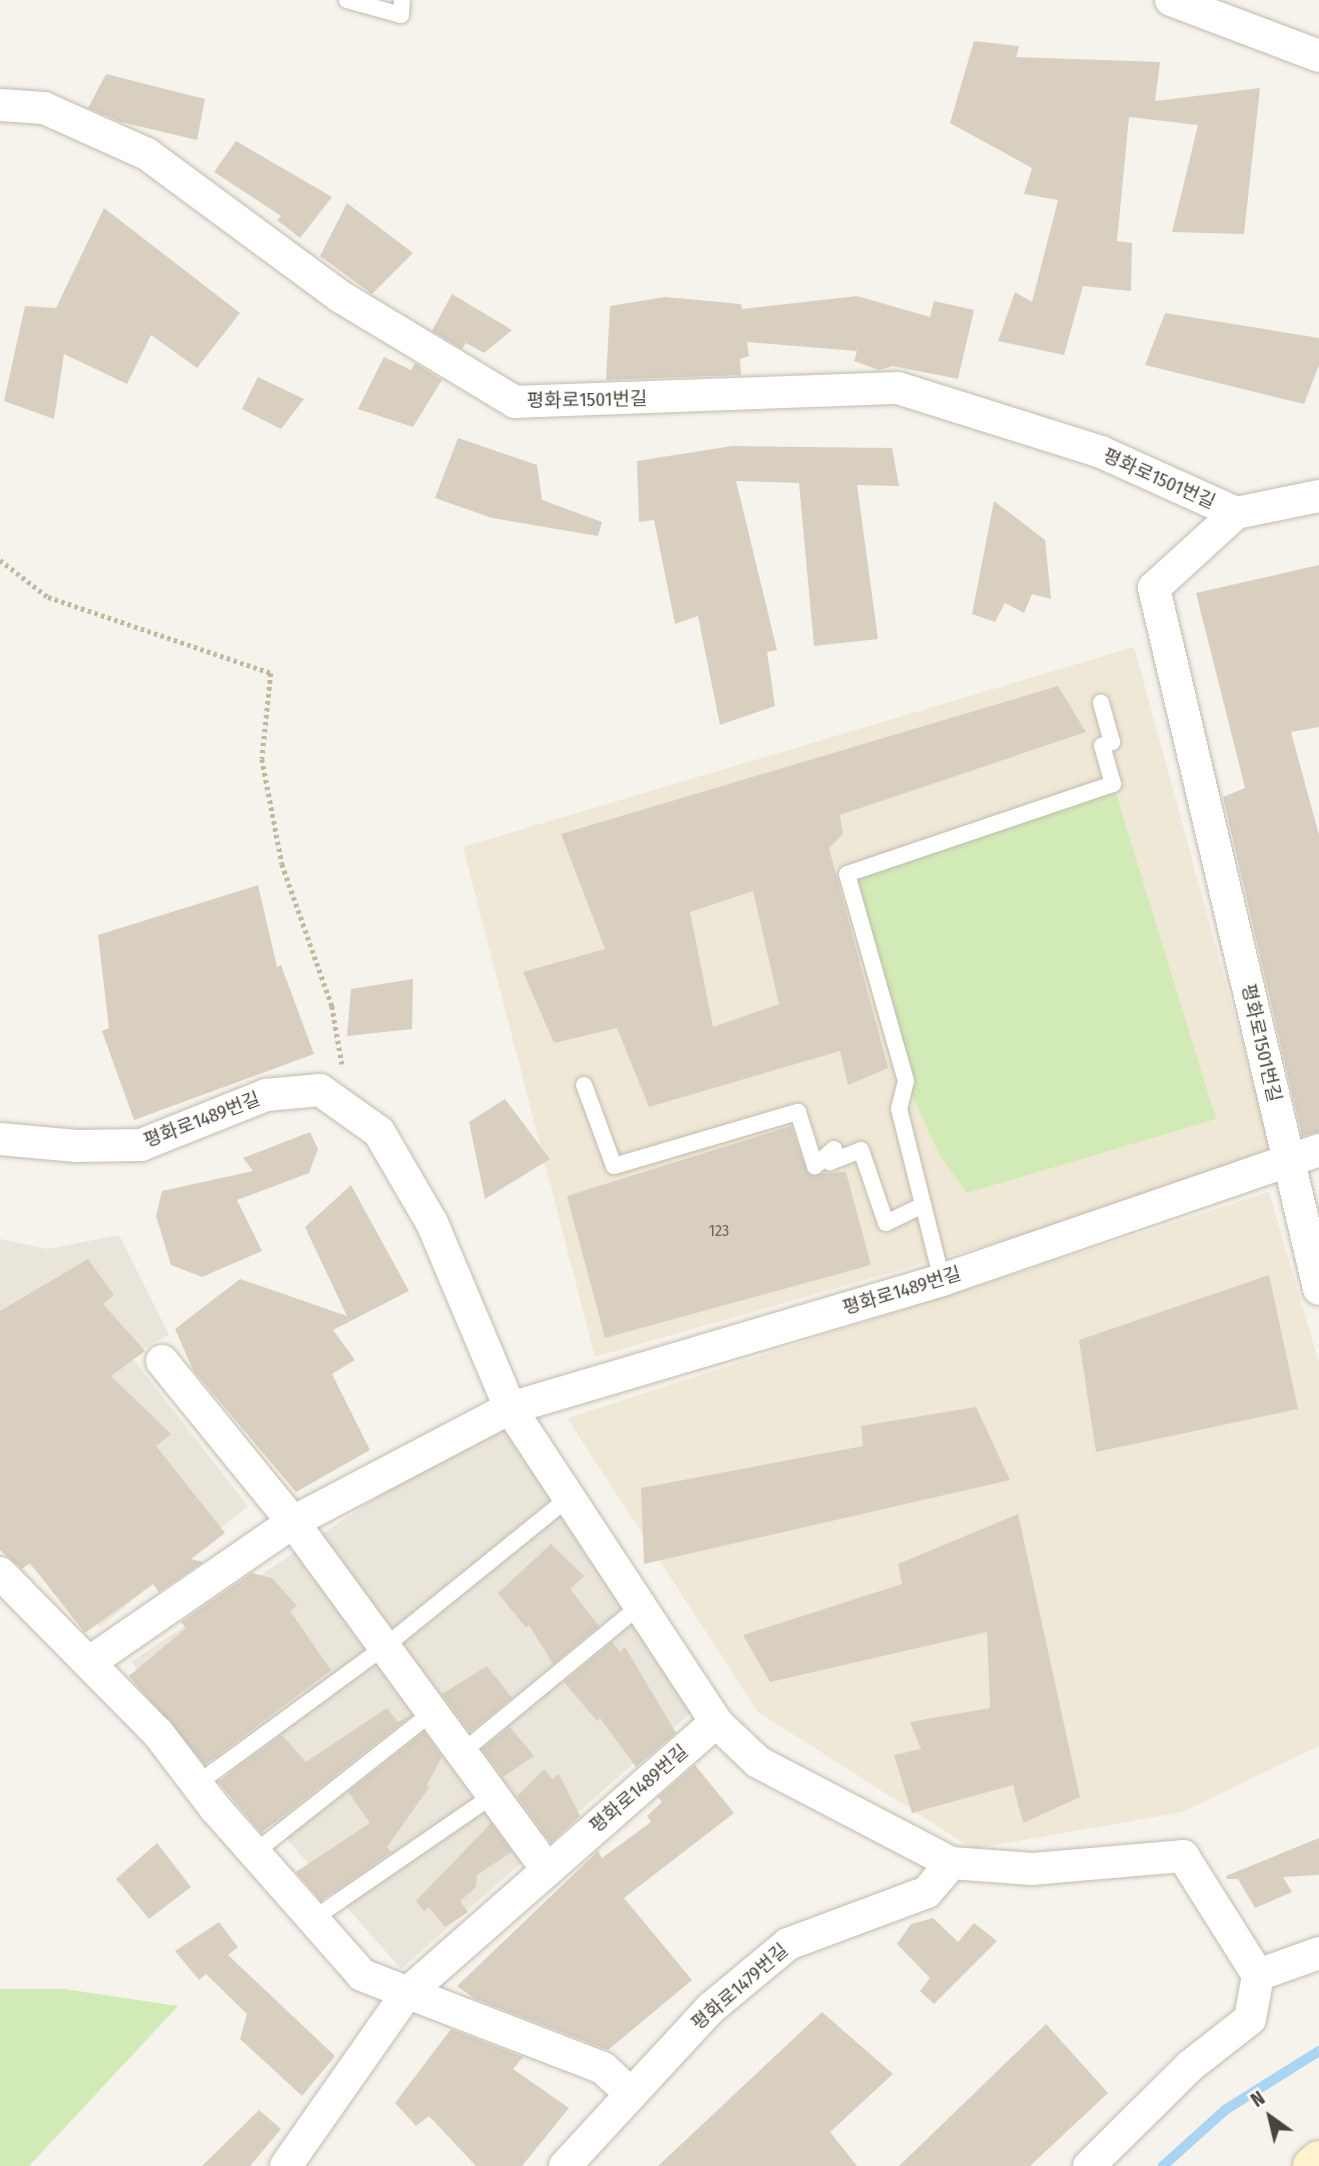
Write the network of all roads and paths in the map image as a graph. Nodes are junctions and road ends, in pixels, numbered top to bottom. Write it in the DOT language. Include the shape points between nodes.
graph roads {
  1 [pos="347,0"];
  2 [pos="402,0"];
  3 [pos="1171,0"];
  4 [pos="1319,57"];
  5 [pos="0,105"];
  6 [pos="1319,496"];
  7 [pos="1236,513"];
  8 [pos="0,560"];
  9 [pos="1101,703"];
  10 [pos="584,1085"];
  11 [pos="351,1112"];
  12 [pos="0,1139"];
  13 [pos="1319,1150"];
  14 [pos="1288,1157"];
  15 [pos="923,1205"];
  16 [pos="942,1280"];
  17 [pos="1319,1289"];
  18 [pos="162,1361"];
  19 [pos="510,1408"];
  20 [pos="568,1498"];
  21 [pos="293,1522"];
  22 [pos="0,1573"];
  23 [pos="640,1605"];
  24 [pos="383,1648"];
  25 [pos="90,1662"];
  26 [pos="430,1714"];
  27 [pos="716,1722"];
  28 [pos="460,1754"];
  29 [pos="197,1784"];
  30 [pos="492,1796"];
  31 [pos="254,1853"];
  32 [pos="951,1863"];
  33 [pos="548,1870"];
  34 [pos="313,1919"];
  35 [pos="1319,1952"];
  36 [pos="1258,1975"];
  37 [pos="407,1993"];
  38 [pos="630,2092"];
  39 [pos="1319,2160"];
  40 [pos="286,2166"];
  41 [pos="565,2166"];
  42 [pos="1089,2166"];
  43 [pos="1312,2166"];
  1 -- 2 [label="lane" via="401,15"];
  3 -- 4 [label="street"];
  5 -- 7 [label="street, 평화로1501번길" via="44,108 147,154 341,297 515,402 898,388 1101,452"];
  6 -- 7 [label="street, 평화로1501번길"];
  7 -- 14 [label="street, 평화로1501번길" via="1154,588"];
  8 -- 11 [label="path" via="48,597 271,673 262,759 282,864 332,1006"];
  9 -- 15 [label="lane" via="1112,742 1102,746 1113,784 847,874 906,1081 898,1109"];
  10 -- 15 [label="lane" via="614,1166 797,1112 815,1166 834,1149 830,1162 861,1150 886,1223"];
  11 -- 12 [label="street, 평화로1489번길" via="320,1090 266,1095 141,1145 78,1146"];
  11 -- 19 [label="street, 평화로1489번길" via="379,1132 432,1223"];
  13 -- 14 [label="street, 평화로1489번길"];
  14 -- 16 [label="street, 평화로1489번길"];
  14 -- 17 [label="street"];
  15 -- 16 [label="lane"];
  16 -- 19 [label="street, 평화로1489번길"];
  18 -- 21 [label="street"];
  19 -- 20 [label="street, 평화로1489번길"];
  19 -- 21 [label="street, 평화로1489번길"];
  20 -- 23 [label="street, 평화로1489번길"];
  20 -- 24 [label="lane"];
  21 -- 24 [label="street"];
  21 -- 25 [label="street, 평화로1489번길"];
  22 -- 25 [label="street"];
  23 -- 27 [label="street, 평화로1489번길"];
  23 -- 28 [label="lane"];
  24 -- 26 [label="street"];
  24 -- 29 [label="lane"];
  25 -- 29 [label="street" via="158,1733"];
  26 -- 28 [label="street"];
  26 -- 31 [label="lane"];
  27 -- 32 [label="street" via="758,1762"];
  27 -- 33 [label="street, 평화로1489번길"];
  28 -- 30 [label="street"];
  29 -- 31 [label="street"];
  30 -- 33 [label="street"];
  30 -- 34 [label="lane"];
  31 -- 34 [label="street"];
  32 -- 36 [label="street" via="1032,1869 1183,1856"];
  32 -- 38 [label="street, 평화로1479번길" via="927,1892 788,1944 711,2008"];
  33 -- 37 [label="street, 평화로1489번길"];
  34 -- 37 [label="street" via="362,1975"];
  35 -- 36 [label="street"];
  36 -- 42 [label="street" via="1250,2019 1190,2066"];
  37 -- 38 [label="street" via="603,2068"];
  37 -- 40 [label="street, 평화로1489번길"];
  38 -- 41 [label="street, 평화로1479번길"];
  39 -- 43 [label="street"];
}
